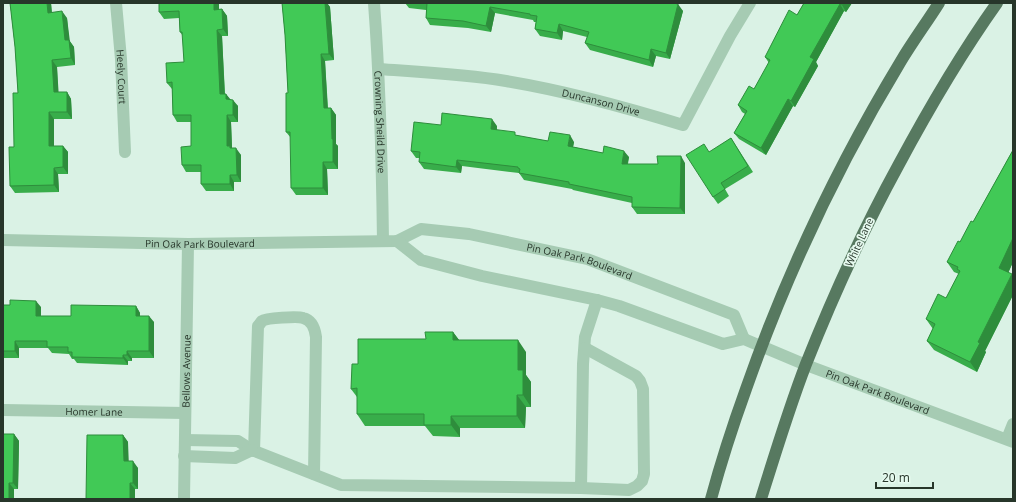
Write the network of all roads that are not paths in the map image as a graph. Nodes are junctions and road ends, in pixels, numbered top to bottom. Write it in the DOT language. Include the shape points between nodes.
graph roads {
  1 [pos="116,3"];
  2 [pos="374,3"];
  3 [pos="750,3"];
  4 [pos="939,3"];
  5 [pos="997,3"];
  6 [pos="379,69"];
  7 [pos="125,152"];
  8 [pos="3,240"];
  9 [pos="383,241"];
  10 [pos="397,241"];
  11 [pos="188,244"];
  12 [pos="596,300"];
  13 [pos="744,339"];
  14 [pos="761,346"];
  15 [pos="585,348"];
  16 [pos="806,365"];
  17 [pos="3,410"];
  18 [pos="185,413"];
  19 [pos="1013,424"];
  20 [pos="185,440"];
  21 [pos="1010,441"];
  22 [pos="253,450"];
  23 [pos="184,456"];
  24 [pos="314,474"];
  25 [pos="581,488"];
  26 [pos="184,499"];
  27 [pos="711,499"];
  28 [pos="761,499"];
  1 -- 7 [label="street, Heely Court"];
  2 -- 6 [label="street, Crowning Sheild Drive"];
  3 -- 6 [label="street, Duncanson Drive" via="683,125 578,95 506,81"];
  4 -- 14 [label="main road" via="872,111 830,189 792,269"];
  5 -- 16 [label="main road, White Lane" via="943,85 882,195 837,288"];
  6 -- 9 [label="street, Crowning Sheild Drive"];
  8 -- 11 [label="street, Pin Oak Park Boulevard"];
  9 -- 10 [label="street, Pin Oak Park Boulevard"];
  9 -- 11 [label="street, Pin Oak Park Boulevard"];
  10 -- 12 [label="street" via="421,260 482,276"];
  10 -- 13 [label="street, Pin Oak Park Boulevard" via="421,229 469,234 586,258 734,315"];
  11 -- 18 [label="street, Bellows Avenue"];
  12 -- 13 [label="street" via="723,344"];
  12 -- 15 [label="street"];
  13 -- 14 [label="street, Pin Oak Park Boulevard"];
  14 -- 16 [label="street, Pin Oak Park Boulevard"];
  14 -- 27 [label="main road"];
  15 -- 25 [label="street"];
  15 -- 25 [label="street" via="636,376 640,381 643,389 644,474 638,486 629,490"];
  16 -- 21 [label="street, Pin Oak Park Boulevard"];
  16 -- 28 [label="main road, White Lane" via="776,448"];
  17 -- 18 [label="street, Homer Lane"];
  18 -- 20 [label="street, Bellows Avenue"];
  19 -- 21 [label="street"];
  20 -- 22 [label="street" via="238,441"];
  20 -- 23 [label="street, Bellows Avenue"];
  22 -- 23 [label="street" via="236,458"];
  22 -- 24 [label="street"];
  22 -- 24 [label="street" via="258,326 270,318 303,318 315,329 316,337"];
  23 -- 26 [label="street, Bellows Avenue"];
  24 -- 25 [label="street" via="341,484"];
}
